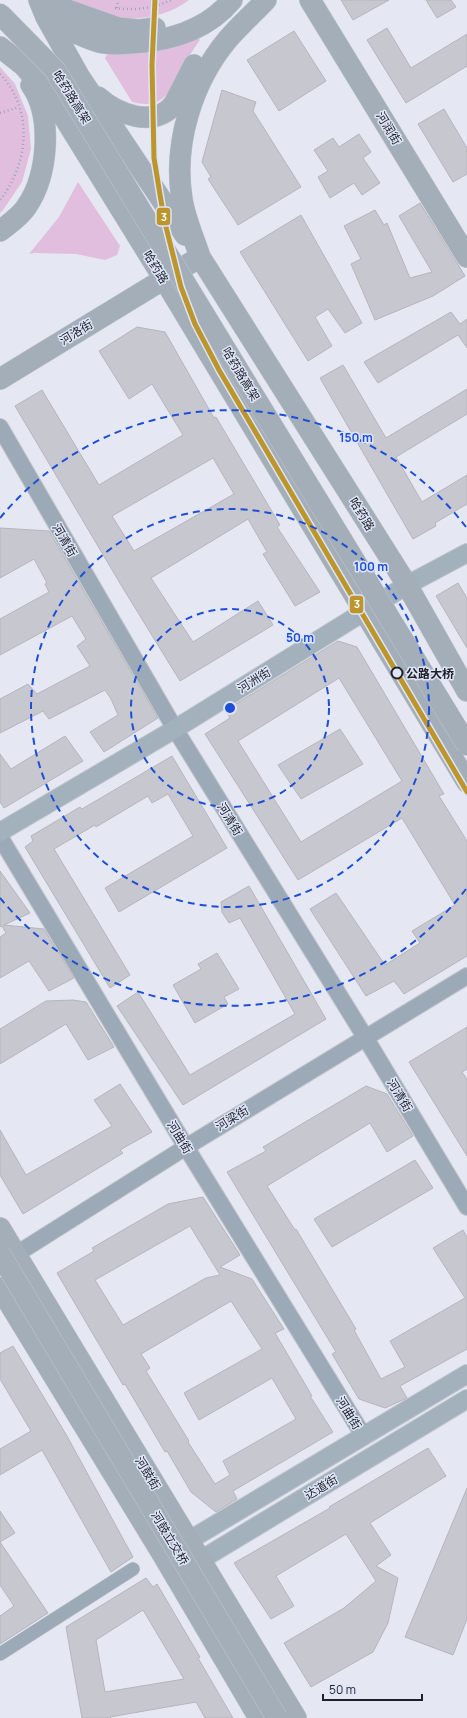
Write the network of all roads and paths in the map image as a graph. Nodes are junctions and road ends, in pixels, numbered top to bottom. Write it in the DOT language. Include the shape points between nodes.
graph roads {
  1 [pos="118,0"];
  2 [pos="171,0"];
  3 [pos="212,0"];
  4 [pos="232,0"];
  5 [pos="250,0"];
  6 [pos="266,0"];
  7 [pos="310,0"];
  8 [pos="43,6"];
  9 [pos="110,6"];
  10 [pos="117,8"];
  11 [pos="0,14"];
  12 [pos="0,47"];
  13 [pos="0,51"];
  14 [pos="0,74"];
  15 [pos="85,84"];
  16 [pos="54,101"];
  17 [pos="19,107"];
  18 [pos="0,114"];
  19 [pos="0,200"];
  20 [pos="1,242"];
  21 [pos="200,257"];
  22 [pos="467,257"];
  23 [pos="158,282"];
  24 [pos="0,379"];
  25 [pos="0,427"];
  26 [pos="467,553"];
  27 [pos="407,585"];
  28 [pos="365,611"];
  29 [pos="467,691"];
  30 [pos="175,729"];
  31 [pos="467,745"];
  32 [pos="467,782"];
  33 [pos="0,832"];
  34 [pos="0,837"];
  35 [pos="467,976"];
  36 [pos="365,1037"];
  37 [pos="186,1146"];
  38 [pos="467,1207"];
  39 [pos="0,1228"];
  40 [pos="5,1258"];
  41 [pos="0,1288"];
  42 [pos="467,1374"];
  43 [pos="467,1398"];
  44 [pos="363,1435"];
  45 [pos="188,1540"];
  46 [pos="163,1555"];
  47 [pos="201,1560"];
  48 [pos="133,1568"];
  49 [pos="174,1575"];
  50 [pos="0,1654"];
  51 [pos="259,1718"];
  52 [pos="277,1718"];
  53 [pos="296,1718"];
  1 -- 10 [label="path"];
  2 -- 10 [label="path" via="162,5 139,9"];
  3 -- 8 [label="highway" via="182,21 139,30 118,28 60,8"];
  4 -- 8 [label="highway" via="211,20 189,33 144,43 116,44 93,41"];
  5 -- 15 [label="highway" via="229,19 204,48 174,104 166,112 141,117 123,113 108,105"];
  6 -- 21 [label="highway, 哈药路" via="228,38 203,76 195,93 184,135 180,167 181,192"];
  7 -- 22 [label="highway, 河润街"];
  8 -- 15 [label="highway"];
  9 -- 10 [label="path"];
  11 -- 31 [label="highway, 哈药路高架, bridge" via="55,70"];
  12 -- 16 [label="highway, 哈药路" via="24,66"];
  13 -- 20 [label="highway" via="12,60 36,92 44,116 45,155 37,186 27,206"];
  14 -- 17 [label="path"];
  15 -- 21 [label="highway"];
  16 -- 20 [label="highway" via="56,132 53,169 41,204 22,226"];
  16 -- 23 [label="highway, 哈药路"];
  17 -- 18 [label="path"];
  17 -- 19 [label="path" via="23,122 24,145 19,167 10,188"];
  21 -- 23 [label="highway, 河洛街"];
  21 -- 27 [label="highway, 哈药路"];
  23 -- 24 [label="highway, 河洛街"];
  23 -- 28 [label="highway, 哈药路"];
  25 -- 30 [label="street, 河清街"];
  26 -- 27 [label="main road, 河洲街"];
  27 -- 28 [label="main road, 河洲街"];
  27 -- 29 [label="highway, 哈药路"];
  28 -- 30 [label="main road, 河洲街"];
  28 -- 32 [label="highway, 哈药路"];
  30 -- 33 [label="main road, 河洲街"];
  30 -- 36 [label="street, 河清街"];
  34 -- 37 [label="street, 河曲街"];
  35 -- 36 [label="street, 河梁街"];
  36 -- 37 [label="street, 河梁街"];
  36 -- 38 [label="street, 河清街"];
  37 -- 40 [label="street, 河梁街"];
  37 -- 44 [label="street, 河曲街"];
  39 -- 40 [label="highway, 河鼓街"];
  40 -- 45 [label="highway, 河鼓街"];
  40 -- 52 [label="highway, 河鼓立交桥, bridge"];
  41 -- 46 [label="highway"];
  42 -- 44 [label="main road"];
  43 -- 47 [label="main road, 达道街"];
  44 -- 45 [label="main road"];
  45 -- 46 [label="main road"];
  45 -- 47 [label="highway, 河鼓街"];
  46 -- 49 [label="highway"];
  47 -- 49 [label="main road, 达道街"];
  47 -- 53 [label="highway, 河鼓街"];
  48 -- 50 [label="street"];
  49 -- 51 [label="highway"];
}
